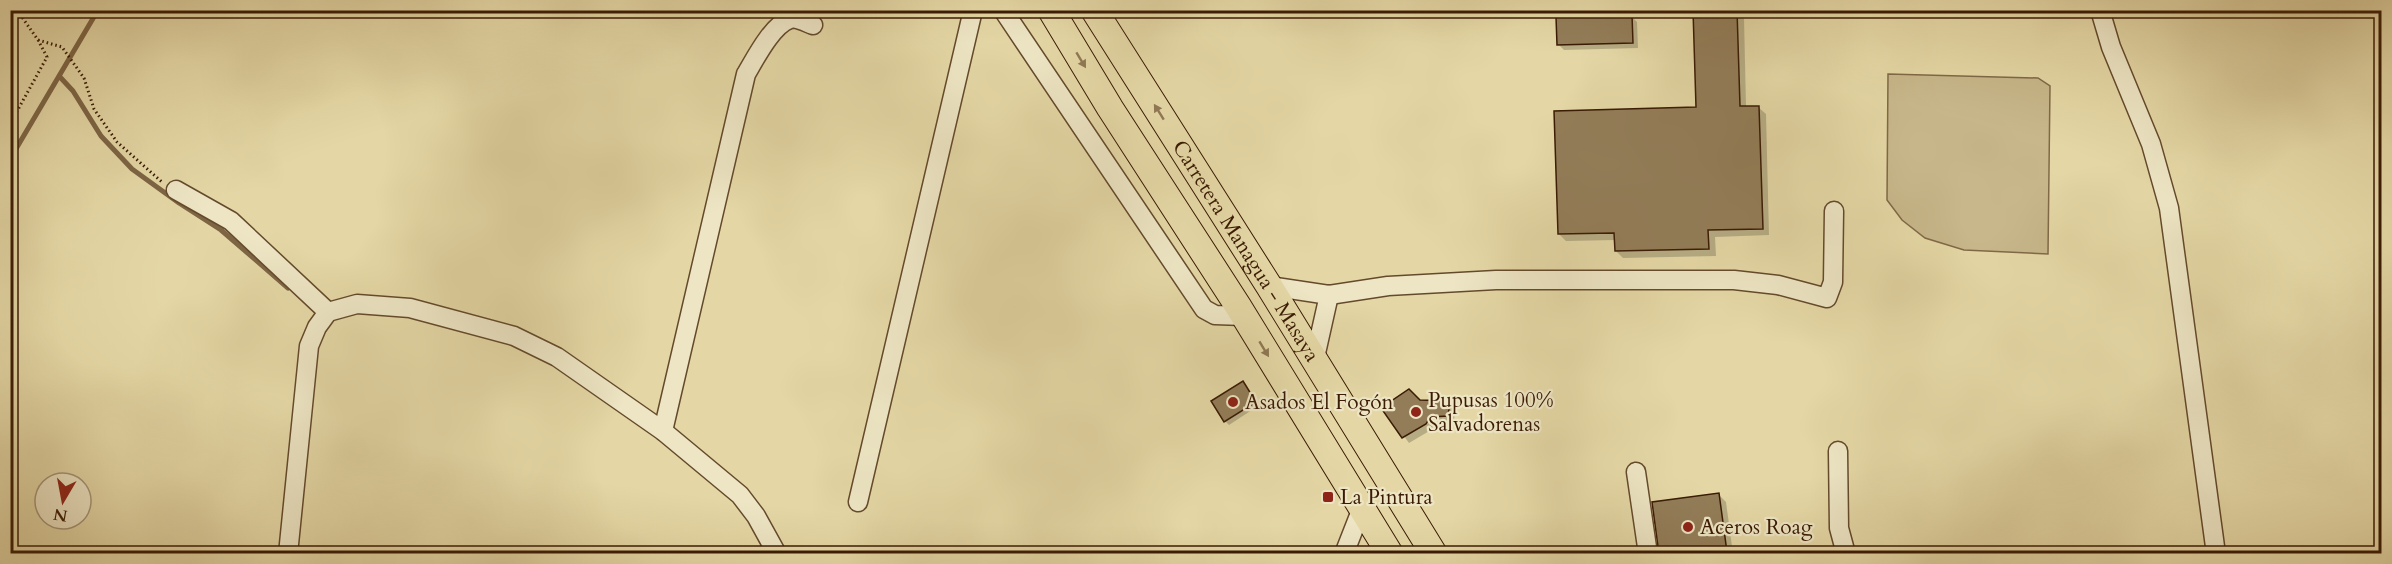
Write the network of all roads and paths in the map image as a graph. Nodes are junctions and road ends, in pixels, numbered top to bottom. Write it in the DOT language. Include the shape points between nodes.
graph roads {
  1 [pos="17,10"];
  2 [pos="973,10"];
  3 [pos="1003,10"];
  4 [pos="1051,10"];
  5 [pos="1094,10"];
  6 [pos="2100,10"];
  7 [pos="813,25"];
  8 [pos="38,40"];
  9 [pos="10,124"];
  10 [pos="176,190"];
  11 [pos="1834,211"];
  12 [pos="1181,217"];
  13 [pos="1269,286"];
  14 [pos="1329,295"];
  15 [pos="327,312"];
  16 [pos="1244,316"];
  17 [pos="1314,362"];
  18 [pos="663,431"];
  19 [pos="1838,451"];
  20 [pos="1636,472"];
  21 [pos="858,502"];
  22 [pos="1362,508"];
  23 [pos="288,554"];
  24 [pos="777,554"];
  25 [pos="1344,554"];
  26 [pos="1390,554"];
  27 [pos="1434,554"];
  28 [pos="1648,554"];
  29 [pos="1846,554"];
  30 [pos="2216,554"];
  1 -- 8 [label="path"];
  2 -- 21 [label="street"];
  3 -- 16 [label="street" via="1204,309 1215,315"];
  4 -- 12 [label="highway, Carretera Managua - Masaya, one-way"];
  13 -- 5 [label="highway, Carretera Managua - Masaya, one-way"];
  6 -- 30 [label="street" via="2151,144 2169,208"];
  7 -- 18 [label="street" via="790,19 775,31 746,74"];
  8 -- 9 [label="path" via="47,57"];
  8 -- 10 [label="path" via="62,47 84,78 94,110 117,142 156,178"];
  10 -- 15 [label="street" via="231,221"];
  11 -- 14 [label="street" via="1833,282 1827,298 1778,285 1734,280 1496,280 1388,286"];
  12 -- 13 [label="highway" via="1239,285 1253,290"];
  12 -- 16 [label="highway, Carretera Managua - Masaya"];
  13 -- 14 [label="street"];
  13 -- 17 [label="highway, Carretera Managua - Masaya"];
  14 -- 17 [label="street"];
  15 -- 18 [label="street" via="357,304 410,308 514,336 557,357"];
  15 -- 23 [label="street" via="309,346"];
  16 -- 22 [label="highway, Carretera Managua - Masaya, one-way"];
  17 -- 22 [label="highway" via="1325,411 1361,467"];
  17 -- 27 [label="highway, Carretera Managua - Masaya"];
  18 -- 24 [label="street" via="740,495"];
  19 -- 29 [label="street" via="1839,528"];
  20 -- 28 [label="street"];
  22 -- 25 [label="street"];
  22 -- 26 [label="highway, Carretera Managua - Masaya"];
}
